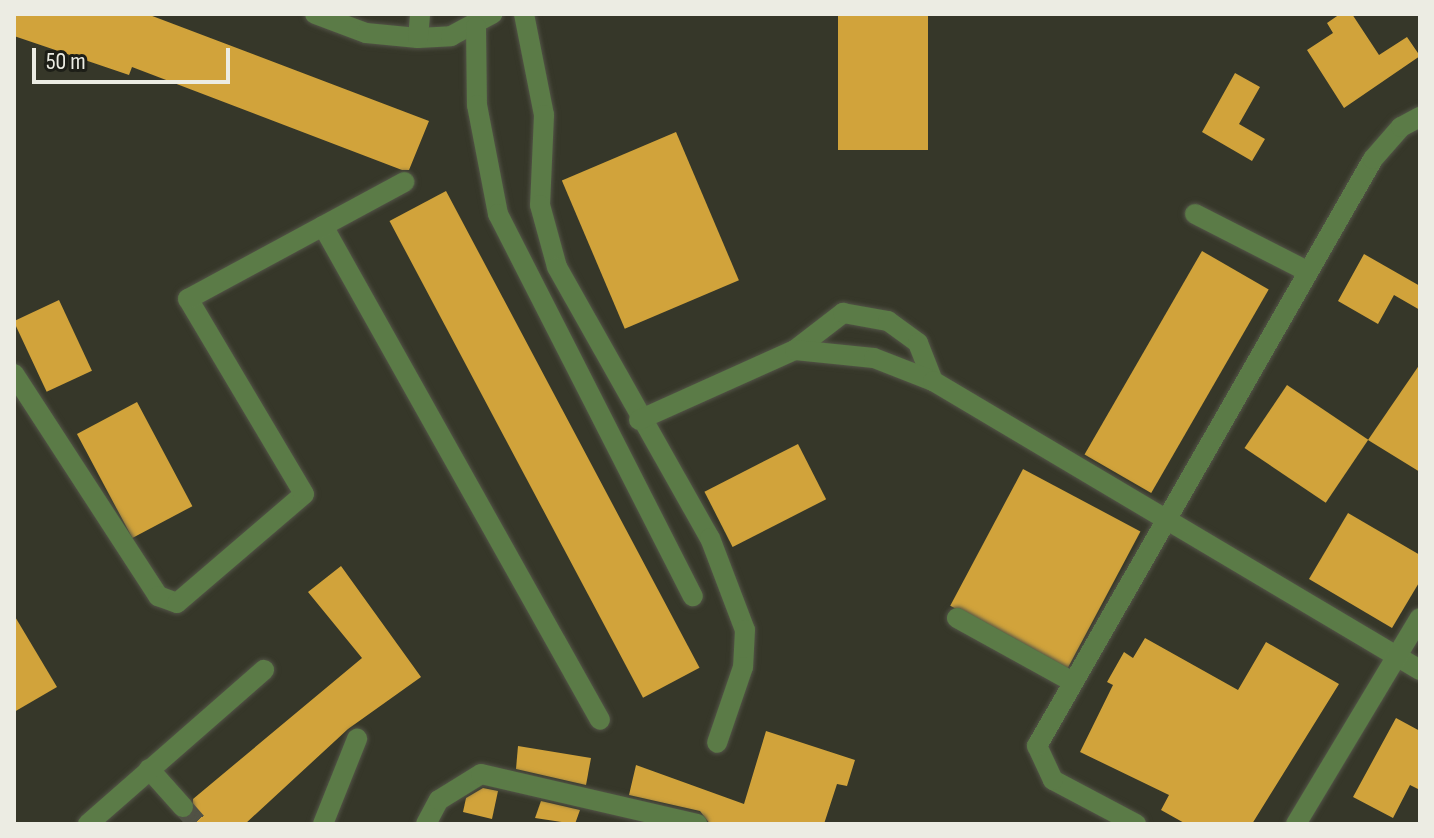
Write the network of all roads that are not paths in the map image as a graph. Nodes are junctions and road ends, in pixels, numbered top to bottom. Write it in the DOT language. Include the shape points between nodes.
graph roads {
  1 [pos="315,14"];
  2 [pos="420,14"];
  3 [pos="524,14"];
  4 [pos="484,20"];
  5 [pos="418,38"];
  6 [pos="1420,117"];
  7 [pos="404,182"];
  8 [pos="1195,214"];
  9 [pos="323,226"];
  10 [pos="1307,271"];
  11 [pos="795,350"];
  12 [pos="14,374"];
  13 [pos="933,381"];
  14 [pos="639,420"];
  15 [pos="1165,521"];
  16 [pos="693,596"];
  17 [pos="957,618"];
  18 [pos="1420,618"];
  19 [pos="1396,658"];
  20 [pos="264,670"];
  21 [pos="1420,670"];
  22 [pos="1073,682"];
  23 [pos="600,720"];
  24 [pos="357,739"];
  25 [pos="717,743"];
  26 [pos="149,769"];
  27 [pos="183,807"];
  28 [pos="88,824"];
  29 [pos="323,824"];
  30 [pos="426,824"];
  31 [pos="697,824"];
  32 [pos="1136,824"];
  33 [pos="1296,824"];
  1 -- 5 [label="street" via="366,33"];
  2 -- 5 [label="street"];
  3 -- 14 [label="street" via="541,82 546,237"];
  4 -- 5 [label="street"];
  4 -- 16 [label="street" via="477,105 498,214"];
  6 -- 10 [label="street" via="1401,127 1373,159"];
  7 -- 9 [label="street"];
  8 -- 10 [label="street"];
  9 -- 12 [label="street" via="188,299 304,494 177,603 158,596"];
  9 -- 23 [label="street"];
  10 -- 15 [label="street"];
  11 -- 13 [label="street" via="874,358"];
  11 -- 13 [label="street" via="843,313 888,321 918,343"];
  11 -- 14 [label="street"];
  13 -- 15 [label="street"];
  14 -- 25 [label="street" via="710,538 745,630 743,667"];
  15 -- 19 [label="street"];
  15 -- 22 [label="street"];
  17 -- 22 [label="street"];
  18 -- 19 [label="street"];
  19 -- 21 [label="street"];
  19 -- 33 [label="street"];
  20 -- 26 [label="street"];
  22 -- 32 [label="street" via="1037,746 1039,763 1053,780"];
  24 -- 29 [label="street"];
  26 -- 27 [label="street"];
  26 -- 28 [label="street"];
  30 -- 31 [label="street" via="439,800 481,774"];
}
